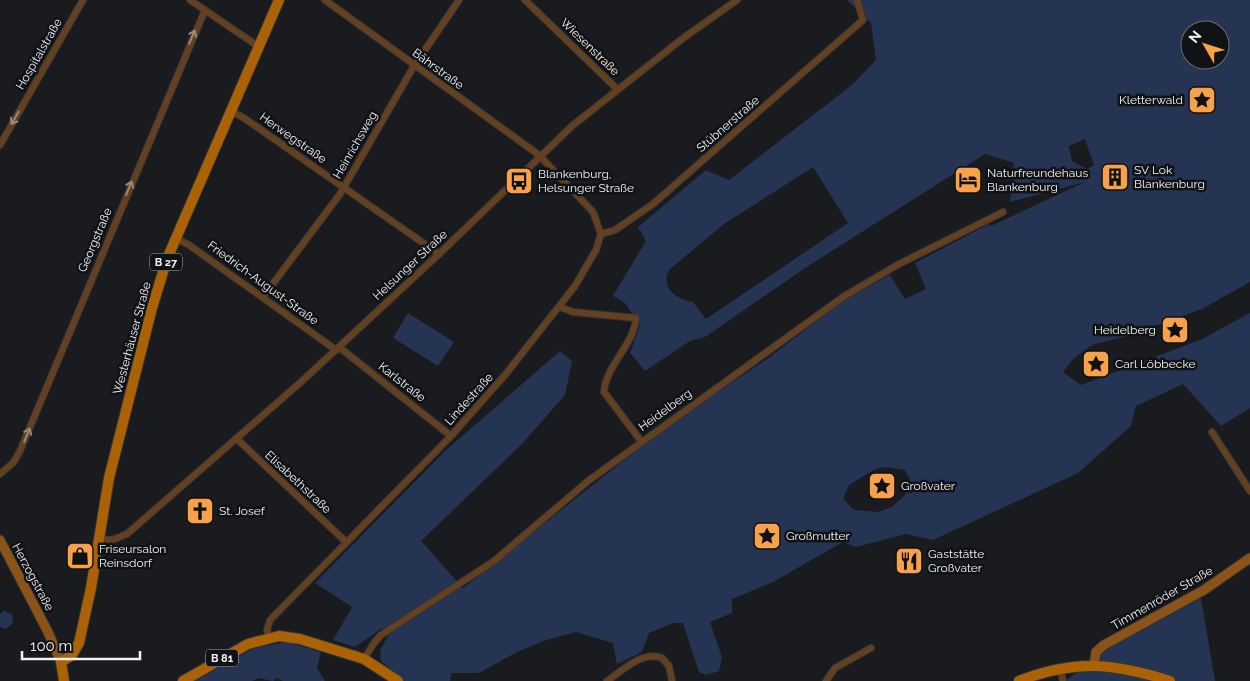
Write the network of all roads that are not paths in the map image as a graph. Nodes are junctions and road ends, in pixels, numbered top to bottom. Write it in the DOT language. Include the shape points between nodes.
graph roads {
  1 [pos="83,0"];
  2 [pos="190,0"];
  3 [pos="279,0"];
  4 [pos="324,0"];
  5 [pos="459,0"];
  6 [pos="525,0"];
  7 [pos="737,0"];
  8 [pos="857,0"];
  9 [pos="205,10"];
  10 [pos="259,47"];
  11 [pos="414,66"];
  12 [pos="617,89"];
  13 [pos="231,111"];
  14 [pos="0,145"];
  15 [pos="539,155"];
  16 [pos="343,187"];
  17 [pos="1003,212"];
  18 [pos="601,234"];
  19 [pos="175,238"];
  20 [pos="439,254"];
  21 [pos="263,297"];
  22 [pos="560,307"];
  23 [pos="337,348"];
  24 [pos="1212,432"];
  25 [pos="451,436"];
  26 [pos="236,438"];
  27 [pos="641,441"];
  28 [pos="0,474"];
  29 [pos="1250,491"];
  30 [pos="99,539"];
  31 [pos="0,540"];
  32 [pos="345,541"];
  33 [pos="1250,558"];
  34 [pos="269,637"];
  35 [pos="871,648"];
  36 [pos="364,659"];
  37 [pos="61,662"];
  38 [pos="1094,665"];
  39 [pos="1060,668"];
  40 [pos="64,681"];
  41 [pos="183,681"];
  42 [pos="398,681"];
  43 [pos="607,681"];
  44 [pos="672,681"];
  45 [pos="826,681"];
  46 [pos="1019,681"];
  47 [pos="1063,681"];
  48 [pos="1170,681"];
  1 -- 14 [label="street, Hospitalstraße, one-way"];
  2 -- 9 [label="street"];
  3 -- 10 [label="main road, Westerhäuser Straße / B 27"];
  4 -- 11 [label="street, Bährstraße"];
  5 -- 11 [label="street, Heinrichsweg"];
  6 -- 12 [label="street, Wiesenstraße"];
  7 -- 12 [label="street, Helsunger Straße"];
  8 -- 18 [label="street, Stübnerstraße" via="863,20 653,204 615,230"];
  9 -- 10 [label="street"];
  28 -- 9 [label="street, Georgstraße, one-way" via="13,463 20,451"];
  10 -- 13 [label="main road, Westerhäuser Straße / B 27"];
  11 -- 15 [label="street, Bährstraße"];
  11 -- 16 [label="street, Heinrichsweg"];
  12 -- 15 [label="street, Helsunger Straße"];
  13 -- 16 [label="street, Herwegstraße"];
  13 -- 19 [label="main road, Westerhäuser Straße / B 27"];
  15 -- 18 [label="street" via="593,212"];
  15 -- 20 [label="street, Helsunger Straße"];
  16 -- 20 [label="street, Herwegstraße"];
  16 -- 21 [label="street, Heinrichsweg"];
  17 -- 27 [label="street, Heidelberg" via="899,264 843,297"];
  18 -- 22 [label="street, Lindestraße" via="588,266"];
  19 -- 21 [label="street, Friedrich-August-Straße"];
  19 -- 30 [label="main road, Westerhäuser Straße / B 27" via="160,279 136,370 109,478"];
  20 -- 23 [label="street, Helsunger Straße"];
  21 -- 23 [label="street, Friedrich-August-Straße"];
  22 -- 25 [label="street, Lindestraße"];
  22 -- 27 [label="street" via="573,312 636,318 634,330 607,380 604,392"];
  23 -- 25 [label="street, Karlstraße"];
  23 -- 26 [label="street, Helsunger Straße"];
  24 -- 29 [label="street"];
  25 -- 32 [label="street, Lindestraße"];
  26 -- 30 [label="street, Helsunger Straße" via="127,534 112,540"];
  26 -- 32 [label="street, Elisabethstraße"];
  27 -- 36 [label="street, Heidelberg" via="544,516 494,561 381,636"];
  30 -- 37 [label="main road, Westerhäuser Straße / B 27" via="79,643 72,656"];
  31 -- 37 [label="main road, Herzogstraße"];
  32 -- 34 [label="street, Lindestraße" via="270,620"];
  33 -- 38 [label="main road, Timmenröder Straße" via="1204,590 1104,646 1096,652"];
  34 -- 36 [label="main road, B 81" via="300,639"];
  34 -- 41 [label="main road, B 81" via="248,644"];
  35 -- 45 [label="street" via="835,668"];
  36 -- 42 [label="main road, B 81"];
  37 -- 40 [label="main road, Herzogstraße"];
  38 -- 39 [label="main road"];
  38 -- 48 [label="main road"];
  39 -- 46 [label="main road"];
  39 -- 47 [label="street"];
  43 -- 44 [label="street" via="638,659 652,656 662,658 669,666"];
}
